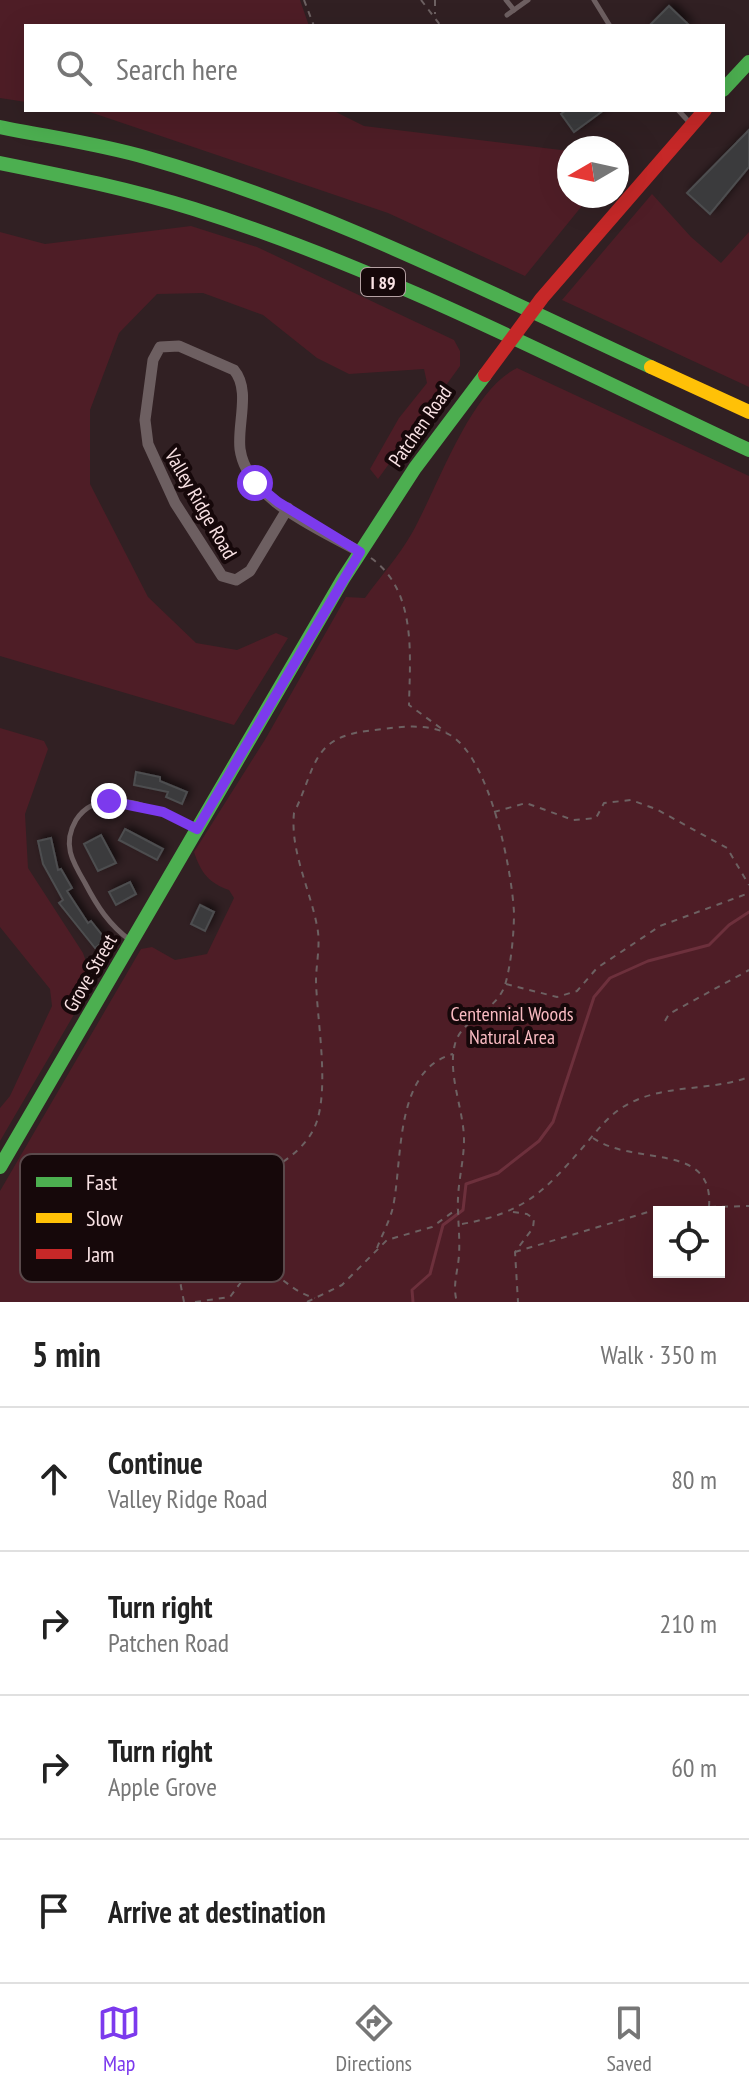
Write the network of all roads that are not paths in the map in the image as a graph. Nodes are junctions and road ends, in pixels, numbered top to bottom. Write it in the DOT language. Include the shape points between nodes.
graph roads {
  1 [pos="506,0"];
  2 [pos="528,0"];
  3 [pos="594,0"];
  4 [pos="514,10"];
  5 [pos="507,15"];
  6 [pos="609,24"];
  7 [pos="749,62"];
  8 [pos="725,88"];
  9 [pos="680,112"];
  10 [pos="703,112"];
  11 [pos="692,125"];
  12 [pos="0,127"];
  13 [pos="0,163"];
  14 [pos="749,412"];
  15 [pos="749,450"];
  16 [pos="288,508"];
  17 [pos="360,552"];
  18 [pos="215,799"];
  19 [pos="197,829"];
  20 [pos="131,941"];
  21 [pos="0,1167"];
  1 -- 4 [label="lane"];
  2 -- 4 [label="lane"];
  3 -- 6 [label="lane"];
  4 -- 5 [label="lane"];
  7 -- 8 [label="main road"];
  9 -- 11 [label="lane"];
  10 -- 11 [label="main road, Patchen Road"];
  11 -- 17 [label="main road, Patchen Road" via="566,269 471,389"];
  12 -- 14 [label="main road, I 89" via="135,154 286,203"];
  13 -- 15 [label="main road, I 89" via="129,190 258,231 351,268"];
  16 -- 16 [label="street, Valley Ridge Road" via="255,483 245,464 237,374 179,346 160,347 153,360 145,420 148,444 175,503 222,576 236,580 247,574"];
  16 -- 17 [label="street, Valley Ridge Road"];
  17 -- 18 [label="main road, Patchen Road"];
  18 -- 19 [label="main road, Grove Street"];
  19 -- 20 [label="main road, Grove Street"];
  19 -- 20 [label="lane" via="163,812 113,801 88,807 74,823 68,841 72,859 106,918"];
  20 -- 21 [label="main road, Grove Street"];
}
